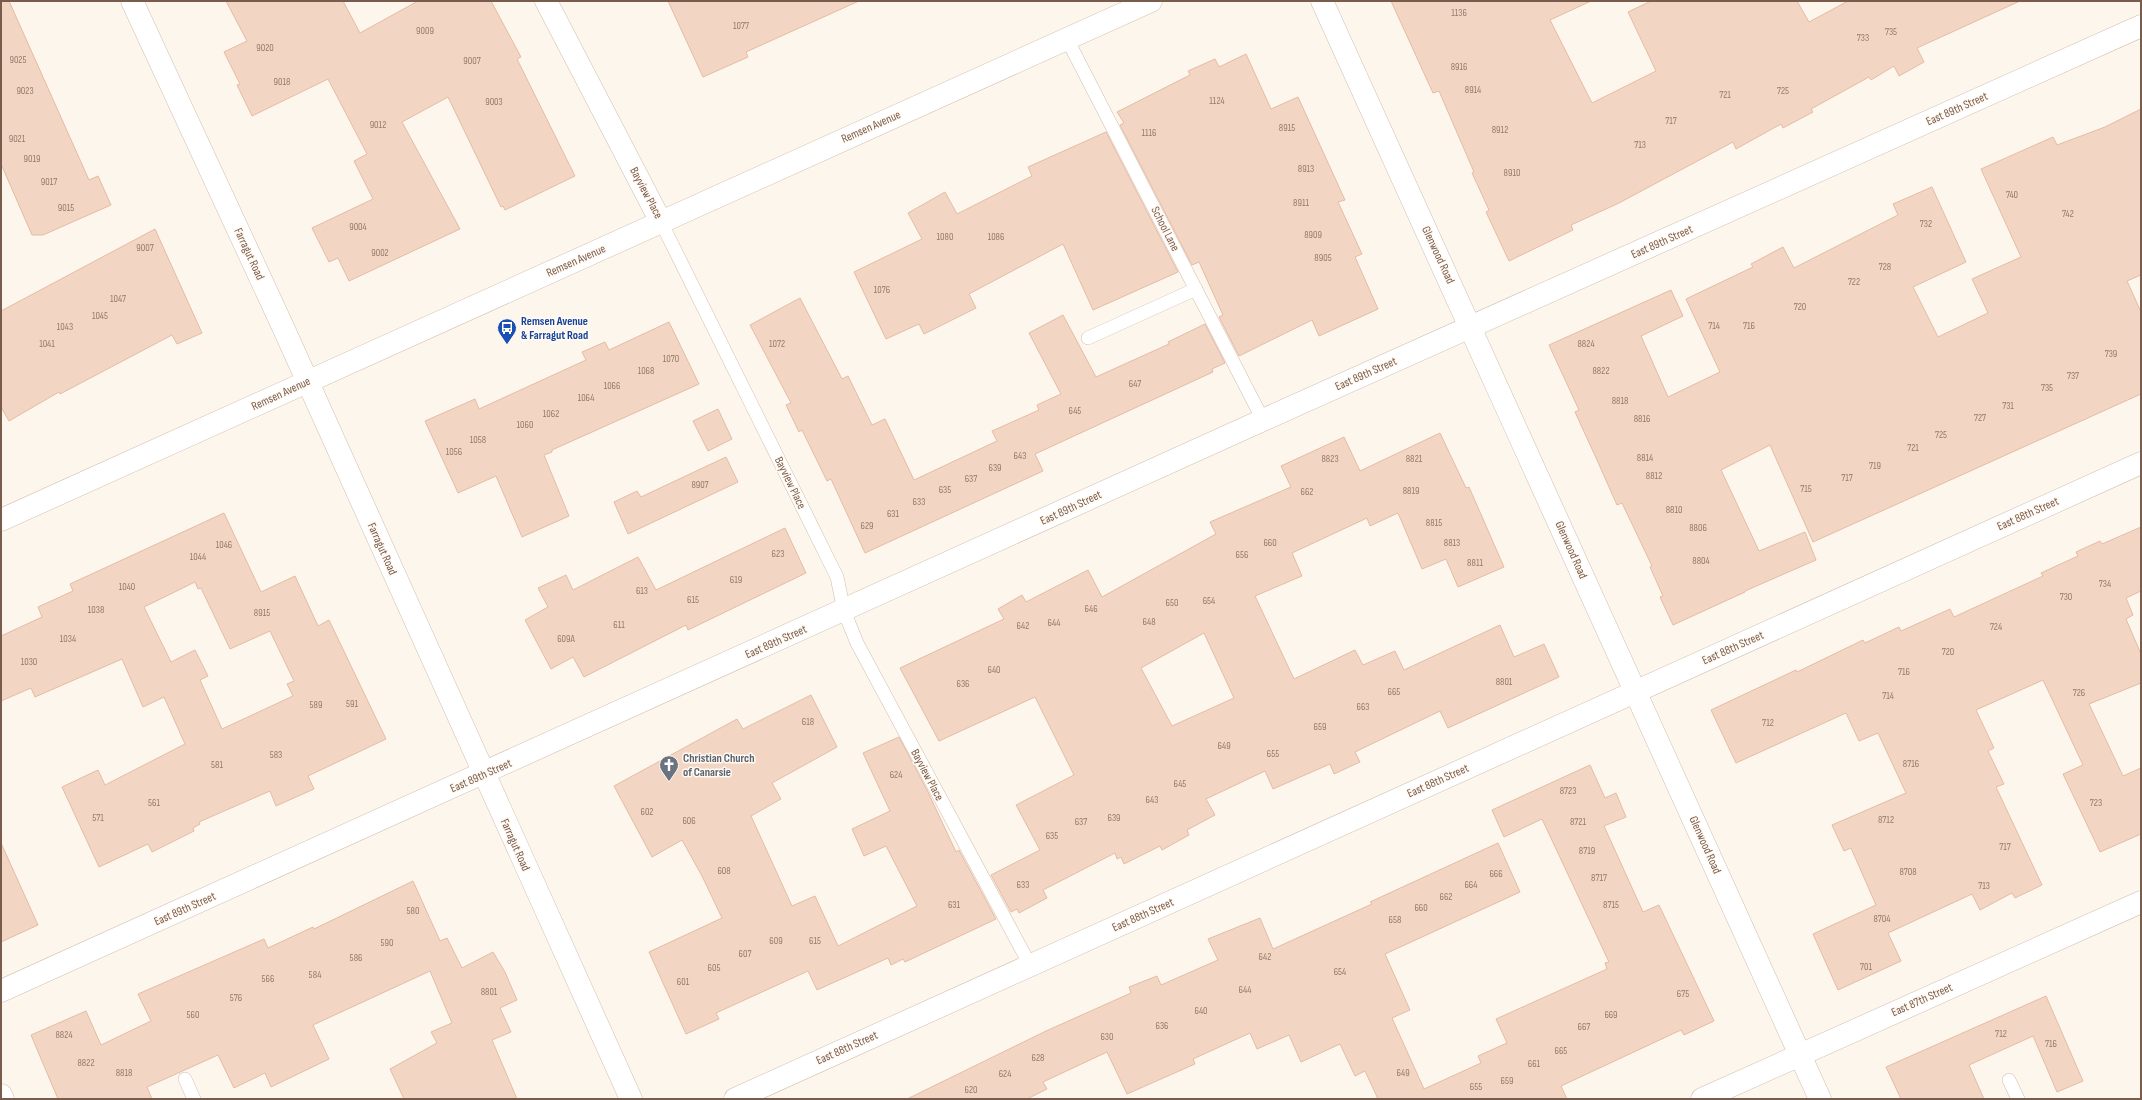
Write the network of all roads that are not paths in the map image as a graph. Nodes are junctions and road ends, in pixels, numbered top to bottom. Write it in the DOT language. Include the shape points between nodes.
graph roads {
  1 [pos="132,1"];
  2 [pos="546,1"];
  3 [pos="1151,1"];
  4 [pos="1322,1"];
  5 [pos="2141,26"];
  6 [pos="1066,39"];
  7 [pos="662,222"];
  8 [pos="1196,289"];
  9 [pos="1471,327"];
  10 [pos="1088,338"];
  11 [pos="308,382"];
  12 [pos="1263,420"];
  13 [pos="2141,463"];
  14 [pos="1,520"];
  15 [pos="844,611"];
  16 [pos="1635,692"];
  17 [pos="483,774"];
  18 [pos="2141,902"];
  19 [pos="1030,966"];
  20 [pos="1,991"];
  21 [pos="1800,1055"];
  22 [pos="185,1079"];
  23 [pos="2010,1080"];
  24 [pos="1,1095"];
  25 [pos="3,1099"];
  26 [pos="194,1099"];
  27 [pos="631,1099"];
  28 [pos="735,1099"];
  29 [pos="1702,1099"];
  30 [pos="1820,1099"];
  31 [pos="2018,1099"];
  1 -- 11 [label="street, Farragut Road"];
  2 -- 7 [label="street, Bayview Place"];
  3 -- 6 [label="street, Remsen Avenue"];
  4 -- 9 [label="street, Glenwood Road"];
  5 -- 9 [label="street, East 89th Street"];
  6 -- 7 [label="street, Remsen Avenue"];
  6 -- 8 [label="lane, School Lane"];
  7 -- 11 [label="street, Remsen Avenue"];
  7 -- 15 [label="lane, Bayview Place" via="836,577"];
  8 -- 10 [label="lane"];
  8 -- 12 [label="lane, School Lane"];
  9 -- 12 [label="street, East 89th Street"];
  9 -- 16 [label="street, Glenwood Road"];
  11 -- 14 [label="street, Remsen Avenue"];
  11 -- 17 [label="street, Farragut Road"];
  12 -- 15 [label="street, East 89th Street"];
  13 -- 16 [label="street, East 88th Street"];
  15 -- 17 [label="street, East 89th Street"];
  15 -- 19 [label="lane, Bayview Place" via="857,643"];
  16 -- 19 [label="street, East 88th Street"];
  16 -- 21 [label="street, Glenwood Road"];
  17 -- 20 [label="street, East 89th Street"];
  17 -- 27 [label="street, Farragut Road"];
  18 -- 21 [label="street, East 87th Street"];
  19 -- 28 [label="street, East 88th Street"];
  21 -- 29 [label="street, East 87th Street"];
  21 -- 30 [label="street, Glenwood Road"];
  22 -- 26 [label="lane"];
  23 -- 31 [label="lane"];
  24 -- 25 [label="street"];
}
